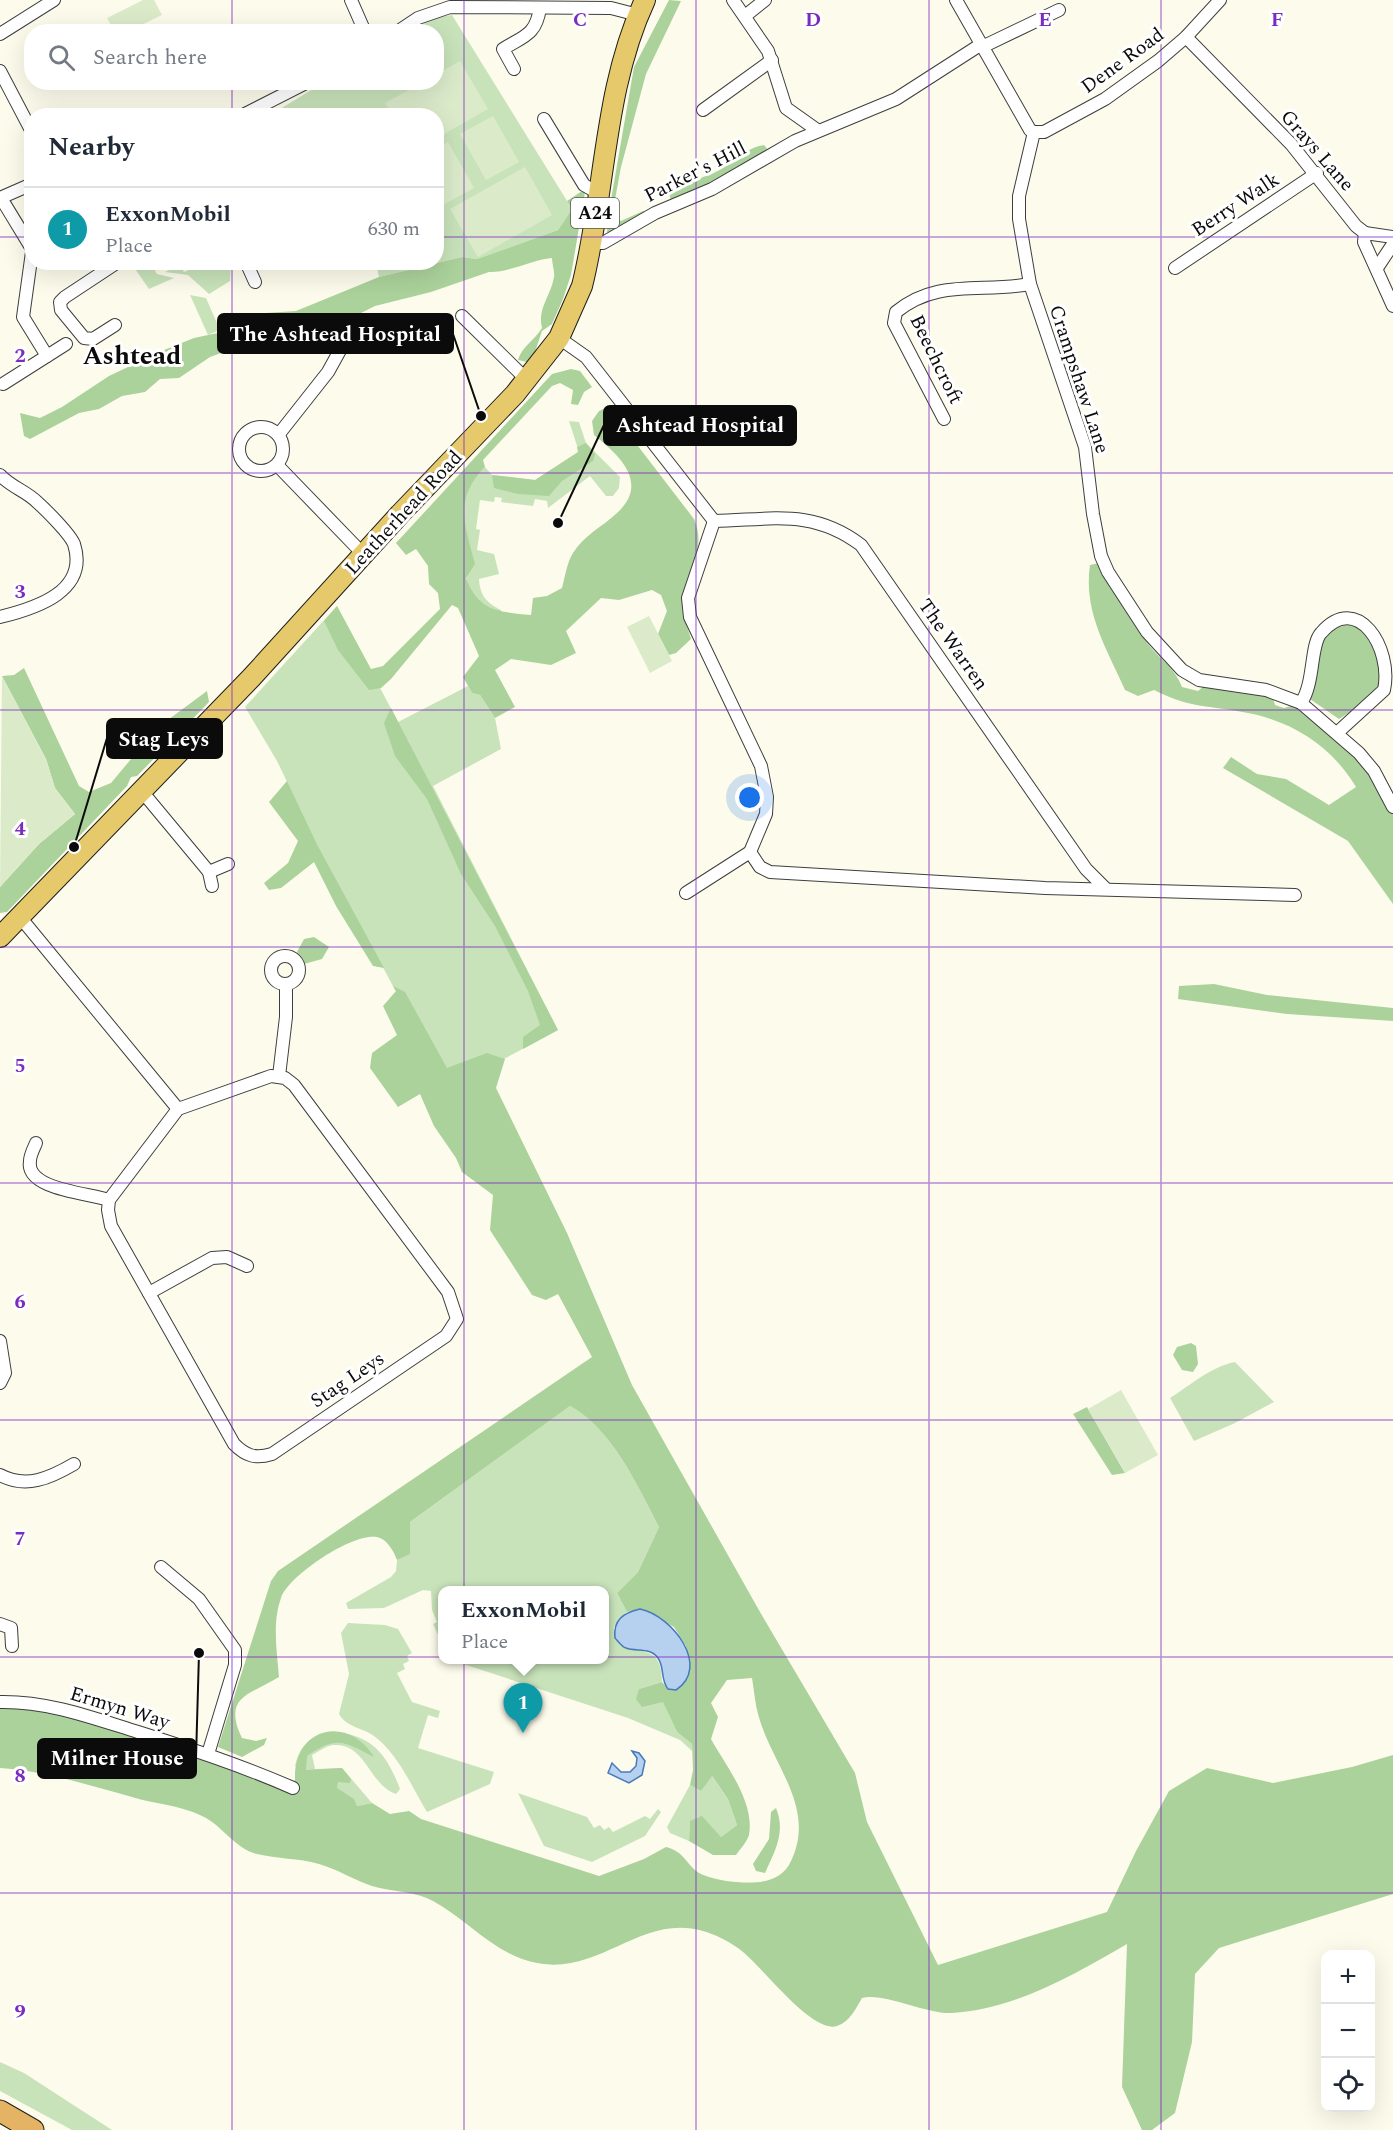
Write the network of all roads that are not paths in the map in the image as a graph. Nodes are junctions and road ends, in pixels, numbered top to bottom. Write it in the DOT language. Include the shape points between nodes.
graph roads {
  1 [pos="54,0"];
  2 [pos="351,0"];
  3 [pos="733,0"];
  4 [pos="765,0"];
  5 [pos="956,0"];
  6 [pos="1220,0"];
  7 [pos="601,5"];
  8 [pos="540,8"];
  9 [pos="642,8"];
  10 [pos="1059,10"];
  11 [pos="745,16"];
  12 [pos="362,24"];
  13 [pos="409,24"];
  14 [pos="0,34"];
  15 [pos="1186,37"];
  16 [pos="981,46"];
  17 [pos="772,60"];
  18 [pos="514,69"];
  19 [pos="0,71"];
  20 [pos="292,90"];
  21 [pos="257,108"];
  22 [pos="703,110"];
  23 [pos="24,117"];
  24 [pos="544,119"];
  25 [pos="817,130"];
  26 [pos="1034,132"];
  27 [pos="1317,173"];
  28 [pos="24,188"];
  29 [pos="598,193"];
  30 [pos="0,198"];
  31 [pos="1365,233"];
  32 [pos="1393,237"];
  33 [pos="24,238"];
  34 [pos="590,243"];
  35 [pos="1393,244"];
  36 [pos="1175,268"];
  37 [pos="1377,268"];
  38 [pos="29,270"];
  39 [pos="106,270"];
  40 [pos="250,270"];
  41 [pos="255,282"];
  42 [pos="1030,284"];
  43 [pos="1393,306"];
  44 [pos="462,316"];
  45 [pos="115,325"];
  46 [pos="559,338"];
  47 [pos="344,343"];
  48 [pos="66,344"];
  49 [pos="47,357"];
  50 [pos="527,380"];
  51 [pos="3,384"];
  52 [pos="944,419"];
  53 [pos="279,434"];
  54 [pos="276,465"];
  55 [pos="0,475"];
  56 [pos="714,521"];
  57 [pos="364,555"];
  58 [pos="0,617"];
  59 [pos="1301,703"];
  60 [pos="1338,732"];
  61 [pos="140,789"];
  62 [pos="1393,807"];
  63 [pos="750,852"];
  64 [pos="228,864"];
  65 [pos="209,872"];
  66 [pos="212,886"];
  67 [pos="1105,888"];
  68 [pos="686,893"];
  69 [pos="1294,896"];
  70 [pos="20,916"];
  71 [pos="0,937"];
  72 [pos="286,984"];
  73 [pos="279,1076"];
  74 [pos="178,1109"];
  75 [pos="36,1143"];
  76 [pos="110,1200"];
  77 [pos="247,1266"];
  78 [pos="149,1293"];
  79 [pos="0,1341"];
  80 [pos="0,1383"];
  81 [pos="74,1464"];
  82 [pos="0,1474"];
  83 [pos="161,1567"];
  84 [pos="0,1624"];
  85 [pos="12,1646"];
  86 [pos="0,1702"];
  87 [pos="208,1754"];
  88 [pos="293,1788"];
  89 [pos="0,2111"];
  90 [pos="33,2130"];
  1 -- 14 [label="street"];
  2 -- 12 [label="street"];
  3 -- 11 [label="street"];
  4 -- 11 [label="street"];
  5 -- 16 [label="street"];
  6 -- 15 [label="street, Dene Road"];
  7 -- 8 [label="street"];
  7 -- 9 [label="street"];
  8 -- 13 [label="street" via="450,7"];
  8 -- 18 [label="street" via="533,31 503,49"];
  9 -- 29 [label="highway, Leatherhead Road / A24" via="616,85"];
  10 -- 16 [label="street, Parker's Hill"];
  11 -- 17 [label="street"];
  15 -- 26 [label="street, Dene Road" via="1105,99 1044,132"];
  15 -- 27 [label="street, Grays Lane"];
  16 -- 25 [label="street, Parker's Hill" via="912,91"];
  16 -- 26 [label="street"];
  17 -- 22 [label="street"];
  17 -- 25 [label="street" via="786,108"];
  19 -- 23 [label="street"];
  20 -- 21 [label="street"];
  24 -- 29 [label="street" via="584,184"];
  25 -- 34 [label="street, Parker's Hill" via="712,189 655,213 603,243"];
  26 -- 42 [label="street, Crampshaw Lane" via="1018,196"];
  27 -- 31 [label="street, Grays Lane"];
  27 -- 36 [label="street, Berry Walk"];
  28 -- 30 [label="street"];
  29 -- 34 [label="highway, Leatherhead Road / A24"];
  30 -- 33 [label="street"];
  31 -- 32 [label="street"];
  31 -- 37 [label="street, Grays Lane" via="1364,242"];
  34 -- 46 [label="highway, Leatherhead Road / A24" via="582,286"];
  35 -- 37 [label="street"];
  37 -- 43 [label="street, Grays Lane"];
  38 -- 49 [label="street" via="23,317"];
  39 -- 45 [label="street" via="62,299 60,306 78,334 93,339"];
  40 -- 41 [label="street"];
  42 -- 52 [label="street, Beechcroft" via="935,291 896,312 894,323"];
  42 -- 59 [label="street, Crampshaw Lane" via="1085,447 1101,556 1121,594 1147,632 1182,670 1199,680 1266,690"];
  44 -- 50 [label="street"];
  46 -- 50 [label="highway, Leatherhead Road / A24"];
  46 -- 56 [label="street" via="586,357"];
  47 -- 53 [label="street" via="328,372"];
  48 -- 49 [label="street"];
  49 -- 51 [label="street"];
  50 -- 57 [label="highway, Leatherhead Road / A24"];
  53 -- 54 [label="street" via="284,444 283,456"];
  53 -- 54 [label="street" via="269,427 257,426 246,431 239,441 238,453 244,464 266,471"];
  54 -- 57 [label="street"];
  55 -- 58 [label="street" via="36,500 73,542 77,569 67,588 40,604"];
  56 -- 63 [label="street" via="688,598 690,617 766,782 766,814"];
  56 -- 67 [label="street, The Warren" via="795,518 823,522 861,545 1086,869"];
  57 -- 61 [label="highway, Leatherhead Road / A24" via="251,678"];
  59 -- 60 [label="street, Crampshaw Lane"];
  59 -- 60 [label="street" via="1311,682 1315,644 1320,634 1340,621 1370,625 1386,647 1388,681 1384,690"];
  60 -- 62 [label="street, Crampshaw Lane" via="1374,771"];
  61 -- 65 [label="street"];
  61 -- 70 [label="highway, Leatherhead Road / A24"];
  63 -- 67 [label="street" via="760,867 770,872"];
  63 -- 68 [label="street"];
  64 -- 65 [label="street"];
  65 -- 66 [label="street"];
  67 -- 69 [label="street"];
  70 -- 71 [label="highway, Leatherhead Road / A24"];
  70 -- 74 [label="street"];
  72 -- 73 [label="street"];
  73 -- 74 [label="street" via="264,1077"];
  73 -- 78 [label="street, Stag Leys" via="294,1085 448,1292 456,1310 454,1327 272,1454 254,1457 234,1444"];
  74 -- 76 [label="street"];
  75 -- 76 [label="street" via="30,1169 41,1183"];
  76 -- 78 [label="street, Stag Leys" via="111,1226"];
  77 -- 78 [label="street" via="227,1257 212,1258"];
  79 -- 80 [label="street" via="5,1373"];
  81 -- 82 [label="street" via="33,1482"];
  83 -- 87 [label="street" via="199,1599 235,1650 235,1665"];
  84 -- 85 [label="street" via="11,1628"];
  86 -- 87 [label="street, Ermyn Way" via="59,1708"];
  87 -- 88 [label="street, Ermyn Way"];
  89 -- 90 [label="highway"];
}
